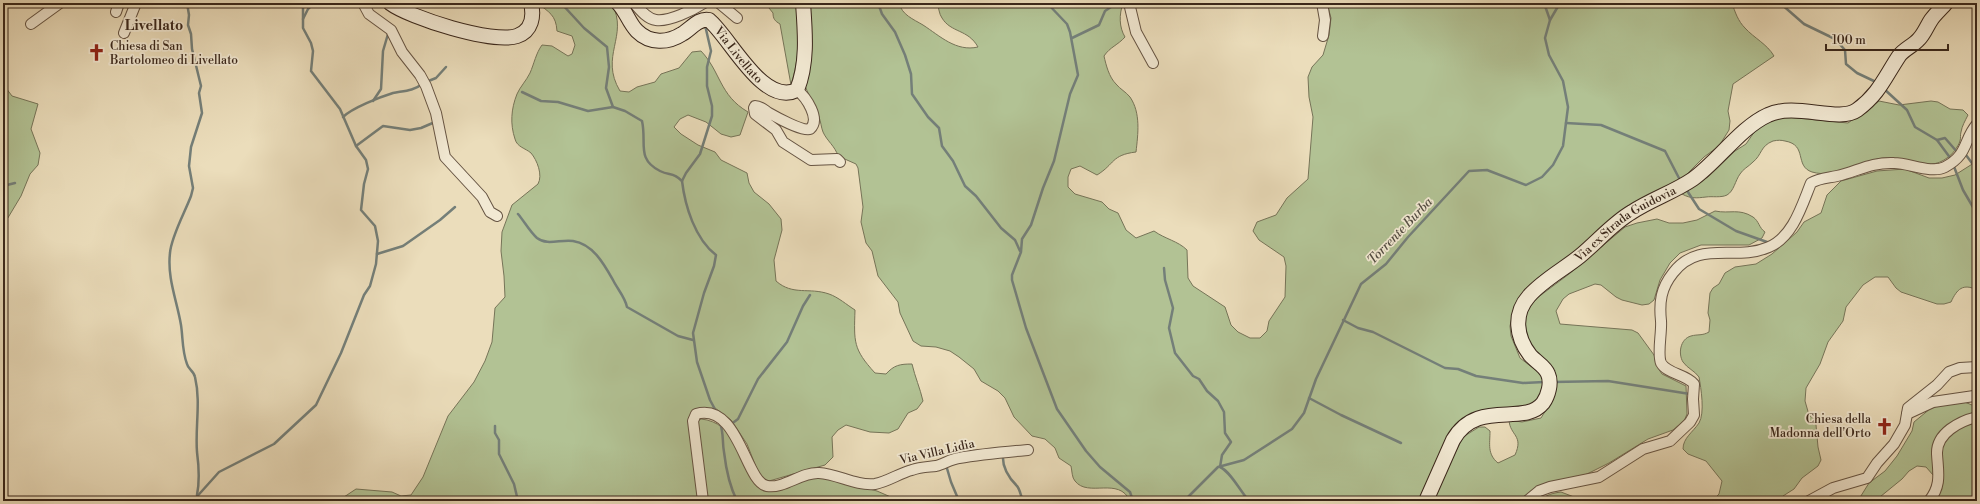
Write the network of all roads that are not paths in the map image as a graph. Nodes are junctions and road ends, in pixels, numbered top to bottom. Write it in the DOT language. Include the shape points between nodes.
graph roads {
  1 [pos="60,3"];
  2 [pos="136,3"];
  3 [pos="363,3"];
  4 [pos="390,3"];
  5 [pos="531,3"];
  6 [pos="618,3"];
  7 [pos="634,3"];
  8 [pos="704,3"];
  9 [pos="719,3"];
  10 [pos="803,3"];
  11 [pos="1129,3"];
  12 [pos="1322,3"];
  13 [pos="1946,3"];
  14 [pos="737,18"];
  15 [pos="31,24"];
  16 [pos="124,33"];
  17 [pos="1323,36"];
  18 [pos="1153,63"];
  19 [pos="797,90"];
  20 [pos="1977,124"];
  21 [pos="840,162"];
  22 [pos="497,216"];
  23 [pos="1977,366"];
  24 [pos="1977,398"];
  25 [pos="1907,414"];
  26 [pos="1977,417"];
  27 [pos="1028,450"];
  28 [pos="703,501"];
  29 [pos="1426,501"];
  30 [pos="1527,501"];
  31 [pos="1808,501"];
  32 [pos="1929,501"];
  1 -- 15 [label="street"];
  2 -- 16 [label="street"];
  3 -- 22 [label="street" via="369,14 391,30 402,52 426,86 436,113 445,157 482,197 490,212"];
  4 -- 5 [label="street" via="409,14 472,34 510,37 517,36 529,26 534,15"];
  6 -- 19 [label="street, Via Livellato" via="637,31 654,41 675,37 699,21 709,20 758,79 777,91 786,93"];
  7 -- 8 [label="street" via="642,13 656,20 674,17"];
  9 -- 14 [label="street"];
  10 -- 19 [label="street" via="804,51"];
  11 -- 18 [label="street" via="1136,32"];
  12 -- 17 [label="street" via="1326,20"];
  13 -- 29 [label="street, Via ex Strada Guidovia" via="1932,18 1919,40 1899,56 1881,87 1858,110 1840,114 1794,109 1779,110 1767,115 1694,178 1630,213 1529,295 1519,312 1518,329 1530,354 1549,375 1546,399 1535,410 1526,413 1486,416 1464,426 1453,440"];
  19 -- 21 [label="street" via="806,98 814,118 814,124 810,129 803,129 759,106 755,106 755,114 776,130 783,142 811,160 837,159"];
  20 -- 30 [label="street" via="1972,130 1965,150 1944,168 1929,170 1908,163 1879,163 1839,176 1816,180 1811,183 1798,216 1784,235 1770,247 1755,252 1693,256 1679,265 1661,293 1660,356 1661,363 1666,368 1690,379 1694,384 1694,415 1690,422 1670,441 1643,449 1599,477 1550,487 1539,491"];
  23 -- 25 [label="street" via="1949,372 1908,408"];
  24 -- 25 [label="street" via="1952,398 1933,402"];
  25 -- 31 [label="street" via="1905,425 1894,444 1876,463 1867,478 1834,488"];
  26 -- 32 [label="street" via="1952,428 1940,439 1937,452 1940,472 1938,483"];
  27 -- 28 [label="street, Via Villa Lidia" via="957,458 912,470 877,484 862,484 819,473 802,476 776,486 767,486 755,477 738,438 714,415 704,412 696,414 693,421"];
}
